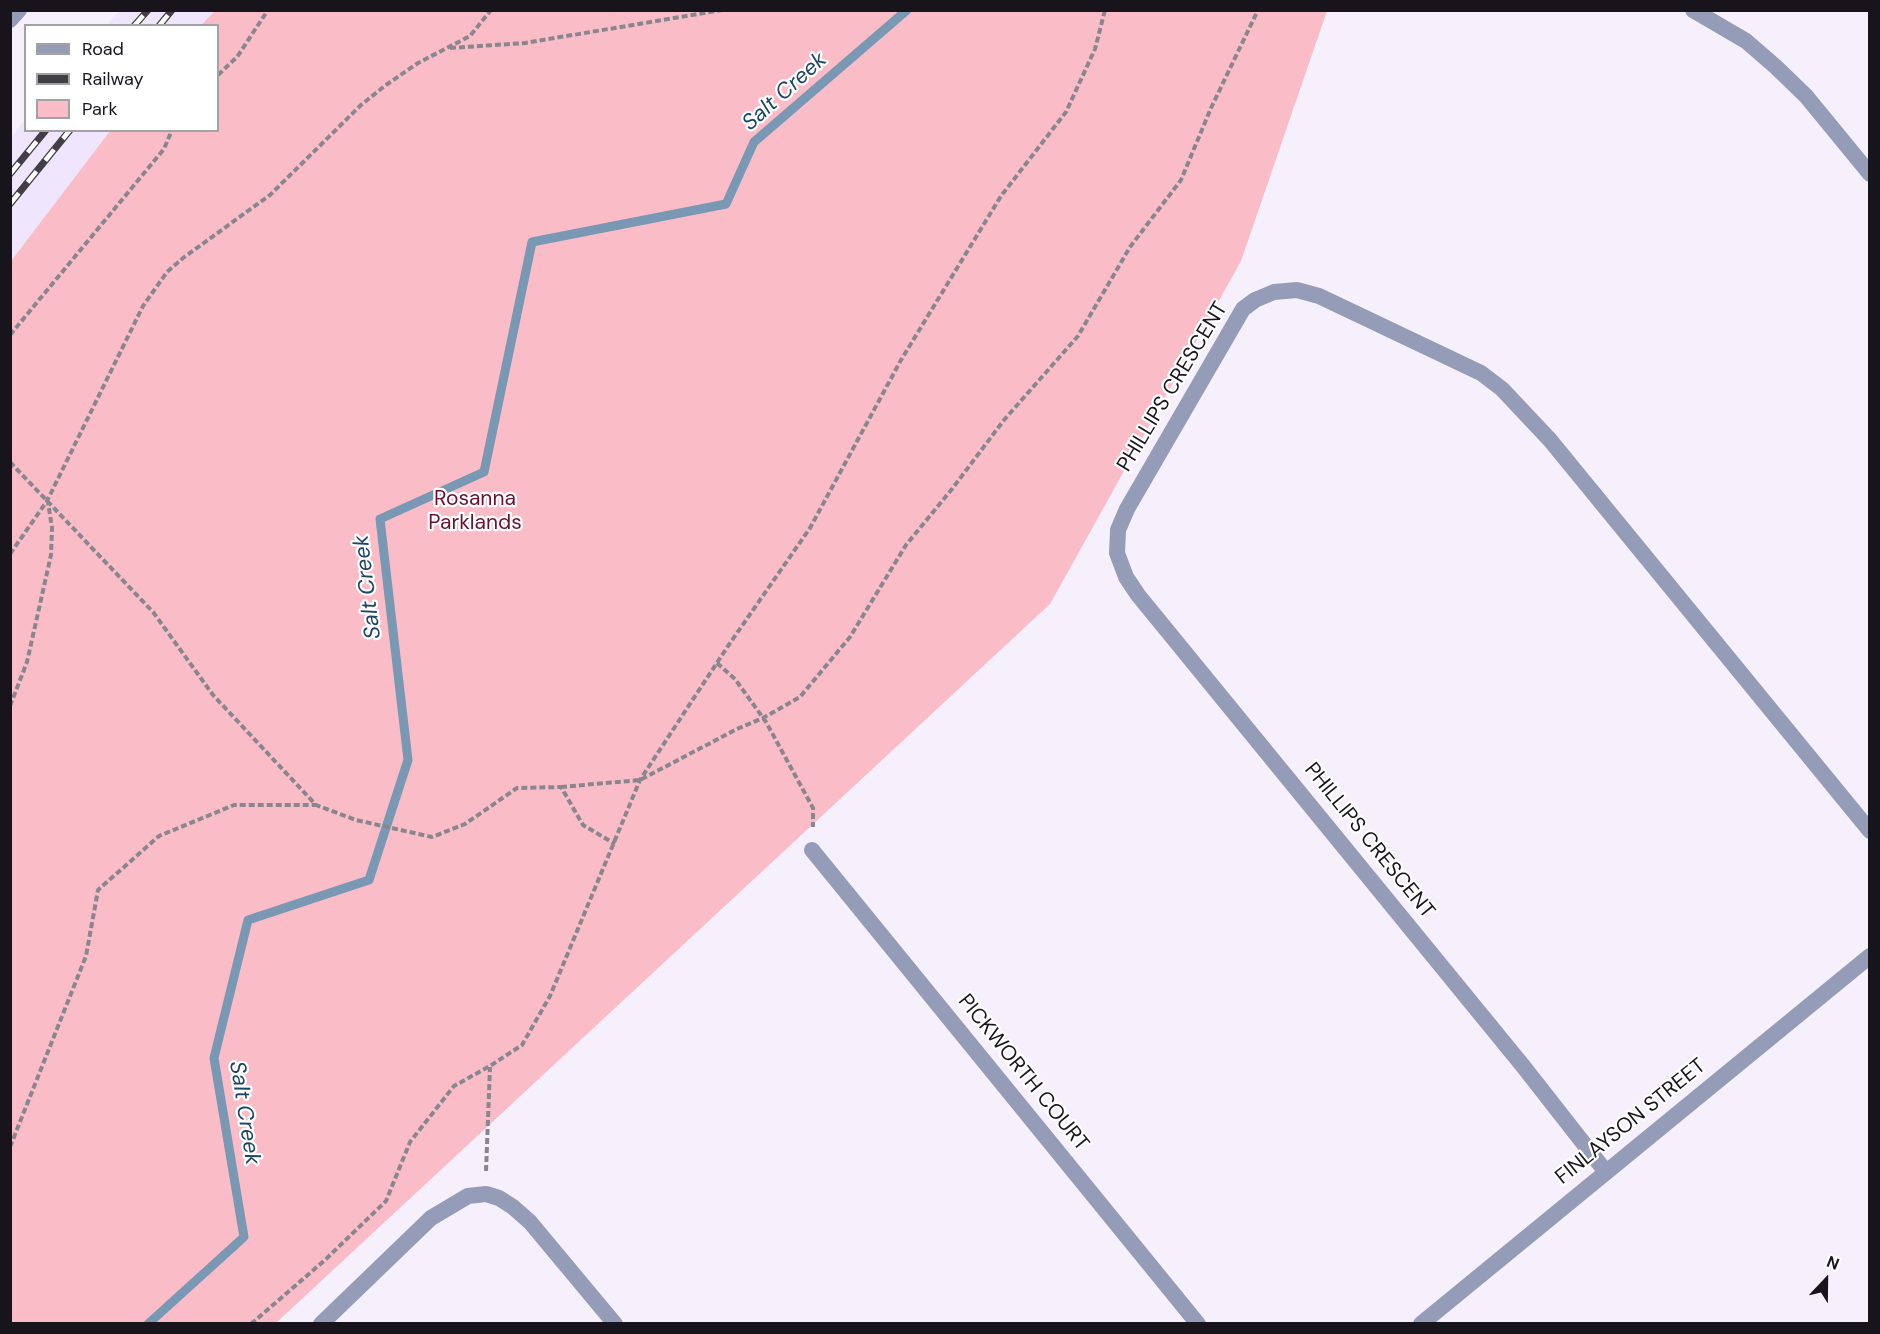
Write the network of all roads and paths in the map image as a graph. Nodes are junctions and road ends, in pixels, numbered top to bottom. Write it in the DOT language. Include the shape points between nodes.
graph roads {
  1 [pos="19,10"];
  2 [pos="268,10"];
  3 [pos="491,10"];
  4 [pos="722,10"];
  5 [pos="1105,10"];
  6 [pos="1258,10"];
  7 [pos="1693,10"];
  8 [pos="10,20"];
  9 [pos="449,48"];
  10 [pos="219,74"];
  11 [pos="171,132"];
  12 [pos="1869,174"];
  13 [pos="10,335"];
  14 [pos="10,462"];
  15 [pos="47,501"];
  16 [pos="10,554"];
  17 [pos="717,663"];
  18 [pos="10,706"];
  19 [pos="763,718"];
  20 [pos="640,780"];
  21 [pos="561,787"];
  22 [pos="316,805"];
  23 [pos="1869,831"];
  24 [pos="615,844"];
  25 [pos="813,850"];
  26 [pos="1869,956"];
  27 [pos="490,1066"];
  28 [pos="10,1147"];
  29 [pos="1606,1172"];
  30 [pos="486,1194"];
  31 [pos="251,1323"];
  32 [pos="321,1323"];
  33 [pos="615,1323"];
  34 [pos="1198,1323"];
  35 [pos="1421,1323"];
  1 -- 8 [label="street"];
  2 -- 10 [label="path" via="237,57"];
  3 -- 9 [label="path" via="470,36"];
  4 -- 9 [label="path" via="525,43"];
  5 -- 17 [label="path" via="1095,49 1066,112 1001,196 901,360 810,528"];
  6 -- 19 [label="path" via="1181,180 1130,246 1078,336 1004,420 906,545 850,637 800,697"];
  7 -- 12 [label="street" via="1746,41 1776,67 1806,96"];
  9 -- 15 [label="path" via="386,85 270,195 167,272 143,306"];
  11 -- 13 [label="path" via="164,149"];
  14 -- 15 [label="path"];
  15 -- 16 [label="path"];
  15 -- 18 [label="path" via="51,555 27,662"];
  15 -- 22 [label="path" via="153,612 213,695"];
  17 -- 19 [label="path" via="735,679"];
  17 -- 20 [label="path"];
  19 -- 20 [label="path"];
  19 -- 25 [label="path" via="813,808"];
  20 -- 21 [label="path"];
  20 -- 24 [label="path"];
  21 -- 22 [label="path" via="518,788 465,824 432,837 356,820"];
  21 -- 24 [label="path" via="583,825"];
  22 -- 28 [label="path" via="234,805 159,836 98,890 86,956"];
  23 -- 29 [label="street, PHILLIPS CRESCENT" via="1550,440 1502,389 1481,373 1319,296 1297,290 1274,292 1243,309 1118,530 1117,553 1126,577"];
  24 -- 27 [label="path" via="550,996 522,1045"];
  25 -- 34 [label="street, PICKWORTH COURT"];
  26 -- 29 [label="street, FINLAYSON STREET"];
  27 -- 30 [label="path"];
  27 -- 31 [label="path" via="454,1086 410,1142 386,1201"];
  29 -- 35 [label="street, FINLAYSON STREET"];
  30 -- 32 [label="street" via="468,1196 431,1218"];
  30 -- 33 [label="street" via="499,1198 530,1222"];
}
